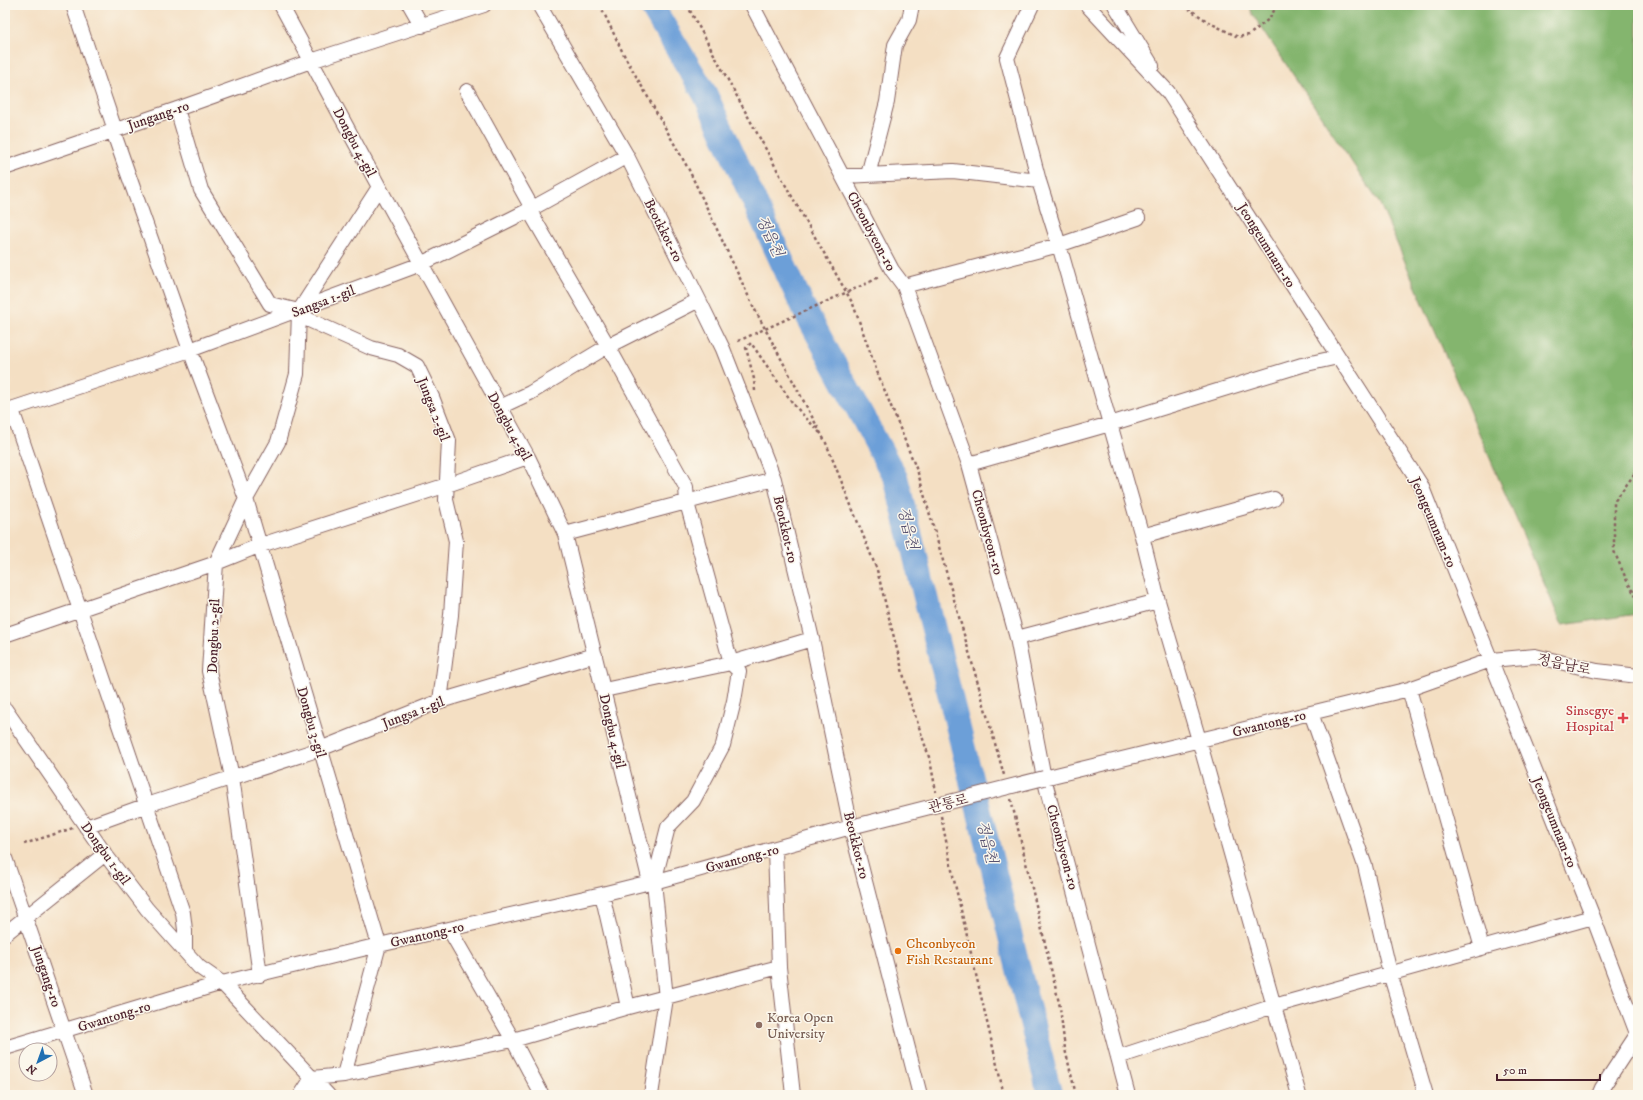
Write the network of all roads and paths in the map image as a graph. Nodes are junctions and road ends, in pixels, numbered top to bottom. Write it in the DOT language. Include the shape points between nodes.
graph roads {
  1 [pos="73,5"];
  2 [pos="281,5"];
  3 [pos="410,5"];
  4 [pos="484,5"];
  5 [pos="539,5"];
  6 [pos="600,5"];
  7 [pos="687,5"];
  8 [pos="752,5"];
  9 [pos="912,5"];
  10 [pos="1032,5"];
  11 [pos="1087,5"];
  12 [pos="1115,5"];
  13 [pos="1184,5"];
  14 [pos="1277,5"];
  15 [pos="422,26"];
  16 [pos="311,61"];
  17 [pos="467,91"];
  18 [pos="1168,92"];
  19 [pos="176,109"];
  20 [pos="114,131"];
  21 [pos="627,156"];
  22 [pos="5,168"];
  23 [pos="868,175"];
  24 [pos="844,176"];
  25 [pos="1039,181"];
  26 [pos="379,188"];
  27 [pos="531,209"];
  28 [pos="1138,218"];
  29 [pos="1058,245"];
  30 [pos="421,264"];
  31 [pos="870,282"];
  32 [pos="904,286"];
  33 [pos="699,300"];
  34 [pos="299,311"];
  35 [pos="738,342"];
  36 [pos="608,346"];
  37 [pos="190,350"];
  38 [pos="1338,356"];
  39 [pos="500,407"];
  40 [pos="745,409"];
  41 [pos="8,410"];
  42 [pos="1110,424"];
  43 [pos="823,437"];
  44 [pos="528,457"];
  45 [pos="969,464"];
  46 [pos="1638,469"];
  47 [pos="774,479"];
  48 [pos="447,485"];
  49 [pos="246,499"];
  50 [pos="1274,499"];
  51 [pos="687,503"];
  52 [pos="565,534"];
  53 [pos="1142,536"];
  54 [pos="261,545"];
  55 [pos="216,563"];
  56 [pos="1638,600"];
  57 [pos="1158,601"];
  58 [pos="78,609"];
  59 [pos="5,635"];
  60 [pos="1017,638"];
  61 [pos="812,640"];
  62 [pos="595,655"];
  63 [pos="1491,660"];
  64 [pos="731,663"];
  65 [pos="1638,676"];
  66 [pos="1409,688"];
  67 [pos="604,690"];
  68 [pos="440,701"];
  69 [pos="5,709"];
  70 [pos="1311,713"];
  71 [pos="1199,740"];
  72 [pos="320,749"];
  73 [pos="232,777"];
  74 [pos="1044,778"];
  75 [pos="1006,781"];
  76 [pos="1010,796"];
  77 [pos="937,797"];
  78 [pos="147,805"];
  79 [pos="940,812"];
  80 [pos="85,826"];
  81 [pos="851,828"];
  82 [pos="24,844"];
  83 [pos="775,849"];
  84 [pos="105,854"];
  85 [pos="5,858"];
  86 [pos="652,882"];
  87 [pos="602,894"];
  88 [pos="26,917"];
  89 [pos="1593,917"];
  90 [pos="448,929"];
  91 [pos="5,934"];
  92 [pos="378,945"];
  93 [pos="1482,948"];
  94 [pos="185,951"];
  95 [pos="779,967"];
  96 [pos="1390,973"];
  97 [pos="260,975"];
  98 [pos="222,983"];
  99 [pos="666,998"];
  100 [pos="1274,1006"];
  101 [pos="628,1007"];
  102 [pos="66,1031"];
  103 [pos="1638,1034"];
  104 [pos="513,1040"];
  105 [pos="5,1048"];
  106 [pos="1118,1057"];
  107 [pos="344,1075"];
  108 [pos="312,1078"];
  109 [pos="86,1095"];
  110 [pos="301,1095"];
  111 [pos="328,1095"];
  112 [pos="542,1095"];
  113 [pos="651,1095"];
  114 [pos="792,1095"];
  115 [pos="920,1095"];
  116 [pos="1004,1095"];
  117 [pos="1076,1095"];
  118 [pos="1128,1095"];
  119 [pos="1299,1095"];
  120 [pos="1426,1095"];
  121 [pos="1599,1095"];
  1 -- 20 [label="street, Dongbu 3-gil"];
  2 -- 16 [label="street, Dongbu 4-gil"];
  3 -- 15 [label="street"];
  4 -- 15 [label="street, Jungang-ro"];
  5 -- 21 [label="street, Beotkkot-ro"];
  6 -- 43 [label="path" via="623,53 689,170 754,308"];
  7 -- 75 [label="path" via="853,304 876,369 918,472"];
  8 -- 24 [label="street, Cheonbyeon-ro"];
  9 -- 23 [label="street" via="909,20 895,45 887,102"];
  10 -- 25 [label="street" via="1007,58"];
  11 -- 18 [label="street, Jeongeumnam-ro"];
  12 -- 18 [label="street"];
  13 -- 14 [label="path" via="1210,23 1238,37 1249,35 1270,18"];
  15 -- 16 [label="street, Jungang-ro"];
  16 -- 19 [label="street, Jungang-ro"];
  16 -- 26 [label="street, Dongbu 4-gil"];
  17 -- 27 [label="street"];
  18 -- 38 [label="street, Jeongeumnam-ro"];
  19 -- 20 [label="street, Jungang-ro"];
  19 -- 34 [label="street" via="201,190 265,297 270,304"];
  20 -- 22 [label="street, Jungang-ro"];
  20 -- 37 [label="street, Dongbu 3-gil"];
  21 -- 27 [label="street, Sangsa 1-gil"];
  21 -- 33 [label="street, Beotkkot-ro"];
  23 -- 24 [label="street"];
  23 -- 25 [label="street" via="953,171"];
  24 -- 32 [label="street, Cheonbyeon-ro" via="892,270"];
  25 -- 29 [label="street"];
  26 -- 30 [label="street, Dongbu 4-gil"];
  26 -- 34 [label="street"];
  27 -- 30 [label="street, Sangsa 1-gil"];
  27 -- 36 [label="street"];
  28 -- 29 [label="street"];
  29 -- 32 [label="street"];
  29 -- 42 [label="street"];
  30 -- 34 [label="street, Sangsa 1-gil"];
  30 -- 39 [label="street, Dongbu 4-gil"];
  31 -- 35 [label="path, bridge"];
  32 -- 45 [label="street, Cheonbyeon-ro"];
  33 -- 36 [label="street"];
  33 -- 40 [label="street, Beotkkot-ro" via="723,349"];
  34 -- 37 [label="street, Sangsa 1-gil"];
  34 -- 48 [label="street, Jungsa 2-gil" via="309,320 417,366 449,442"];
  34 -- 49 [label="street, Dongbu 2-gil" via="297,374 278,442"];
  36 -- 39 [label="street" via="530,393"];
  36 -- 51 [label="street" via="686,487"];
  37 -- 41 [label="street, Sangsa 1-gil"];
  37 -- 49 [label="street, Dongbu 3-gil"];
  38 -- 42 [label="street"];
  38 -- 63 [label="street, Jeongeumnam-ro" via="1421,485"];
  39 -- 44 [label="street, Dongbu 4-gil"];
  40 -- 43 [label="path" via="755,399 754,379 746,348 751,343 794,405"];
  40 -- 47 [label="street, Beotkkot-ro"];
  41 -- 58 [label="street"];
  42 -- 45 [label="street"];
  42 -- 53 [label="street"];
  43 -- 77 [label="path" via="877,570 909,697 930,760"];
  44 -- 48 [label="street"];
  44 -- 52 [label="street, Dongbu 4-gil"];
  45 -- 60 [label="street, Cheonbyeon-ro"];
  46 -- 56 [label="path" via="1614,502 1614,551"];
  47 -- 51 [label="street"];
  47 -- 61 [label="street, Beotkkot-ro"];
  48 -- 54 [label="street"];
  48 -- 68 [label="street, Jungsa 2-gil" via="446,500 456,541 451,615"];
  49 -- 54 [label="street, Dongbu 3-gil"];
  49 -- 55 [label="street, Dongbu 2-gil"];
  50 -- 53 [label="street"];
  51 -- 52 [label="street"];
  51 -- 64 [label="street"];
  52 -- 62 [label="street, Dongbu 4-gil"];
  53 -- 57 [label="street"];
  54 -- 55 [label="street"];
  54 -- 72 [label="street, Dongbu 3-gil"];
  55 -- 58 [label="street"];
  55 -- 73 [label="street, Dongbu 2-gil" via="210,671"];
  57 -- 60 [label="street"];
  57 -- 71 [label="street"];
  58 -- 59 [label="street"];
  58 -- 78 [label="street"];
  60 -- 74 [label="street, Cheonbyeon-ro"];
  61 -- 64 [label="street"];
  61 -- 81 [label="street, Beotkkot-ro"];
  62 -- 67 [label="street, Dongbu 4-gil"];
  62 -- 68 [label="street, Jungsa 1-gil"];
  63 -- 65 [label="street, 정읍남로" via="1535,656 1597,671"];
  63 -- 66 [label="street, Gwantong-ro"];
  63 -- 89 [label="street, Jeongeumnam-ro"];
  64 -- 67 [label="street"];
  64 -- 86 [label="street" via="739,671 734,702 722,745 693,801 668,827"];
  66 -- 70 [label="street, Gwantong-ro"];
  66 -- 93 [label="street"];
  67 -- 86 [label="street, Dongbu 4-gil"];
  68 -- 72 [label="street, Jungsa 1-gil"];
  69 -- 80 [label="street, Dongbu 1-gil"];
  70 -- 71 [label="street, Gwantong-ro"];
  70 -- 96 [label="street" via="1365,866"];
  71 -- 74 [label="street, Gwantong-ro"];
  71 -- 100 [label="street"];
  72 -- 73 [label="street, Jungsa 1-gil"];
  72 -- 92 [label="street, Dongbu 3-gil"];
  73 -- 78 [label="street, Jungsa 1-gil"];
  73 -- 97 [label="street, Dongbu 2-gil"];
  74 -- 81 [label="street, 관통로, bridge"];
  74 -- 106 [label="street, Cheonbyeon-ro"];
  76 -- 117 [label="path" via="1060,1007 1065,1049"];
  78 -- 80 [label="street, Jungsa 1-gil"];
  78 -- 94 [label="street" via="183,913 186,930"];
  79 -- 116 [label="path"];
  80 -- 82 [label="path"];
  80 -- 84 [label="street, Dongbu 1-gil"];
  81 -- 83 [label="street, Gwantong-ro"];
  81 -- 115 [label="street, Beotkkot-ro"];
  83 -- 86 [label="street, Gwantong-ro"];
  83 -- 95 [label="street"];
  84 -- 88 [label="street"];
  84 -- 94 [label="street, Dongbu 1-gil" via="147,909"];
  85 -- 88 [label="street, Jungang-ro"];
  86 -- 87 [label="street, Gwantong-ro"];
  86 -- 99 [label="street"];
  87 -- 90 [label="street, Gwantong-ro"];
  87 -- 101 [label="street"];
  88 -- 91 [label="street"];
  88 -- 102 [label="street, Jungang-ro"];
  89 -- 93 [label="street"];
  89 -- 103 [label="street, Jeongeumnam-ro"];
  90 -- 92 [label="street, Gwantong-ro"];
  90 -- 104 [label="street"];
  92 -- 97 [label="street, Gwantong-ro"];
  92 -- 107 [label="street"];
  93 -- 96 [label="street"];
  94 -- 98 [label="street, Dongbu 1-gil" via="199,967"];
  95 -- 99 [label="street"];
  95 -- 114 [label="street"];
  96 -- 100 [label="street"];
  96 -- 120 [label="street"];
  97 -- 98 [label="street, Gwantong-ro"];
  98 -- 102 [label="street, Gwantong-ro"];
  98 -- 108 [label="street, Dongbu 1-gil"];
  99 -- 101 [label="street"];
  99 -- 113 [label="street"];
  100 -- 106 [label="street"];
  100 -- 119 [label="street"];
  101 -- 104 [label="street"];
  102 -- 105 [label="street, Gwantong-ro"];
  102 -- 109 [label="street, Jungang-ro"];
  103 -- 121 [label="street"];
  104 -- 107 [label="street"];
  104 -- 112 [label="street"];
  106 -- 118 [label="street, Cheonbyeon-ro"];
  107 -- 108 [label="street"];
  108 -- 110 [label="street"];
  108 -- 111 [label="street, Dongbu 1-gil"];
}
